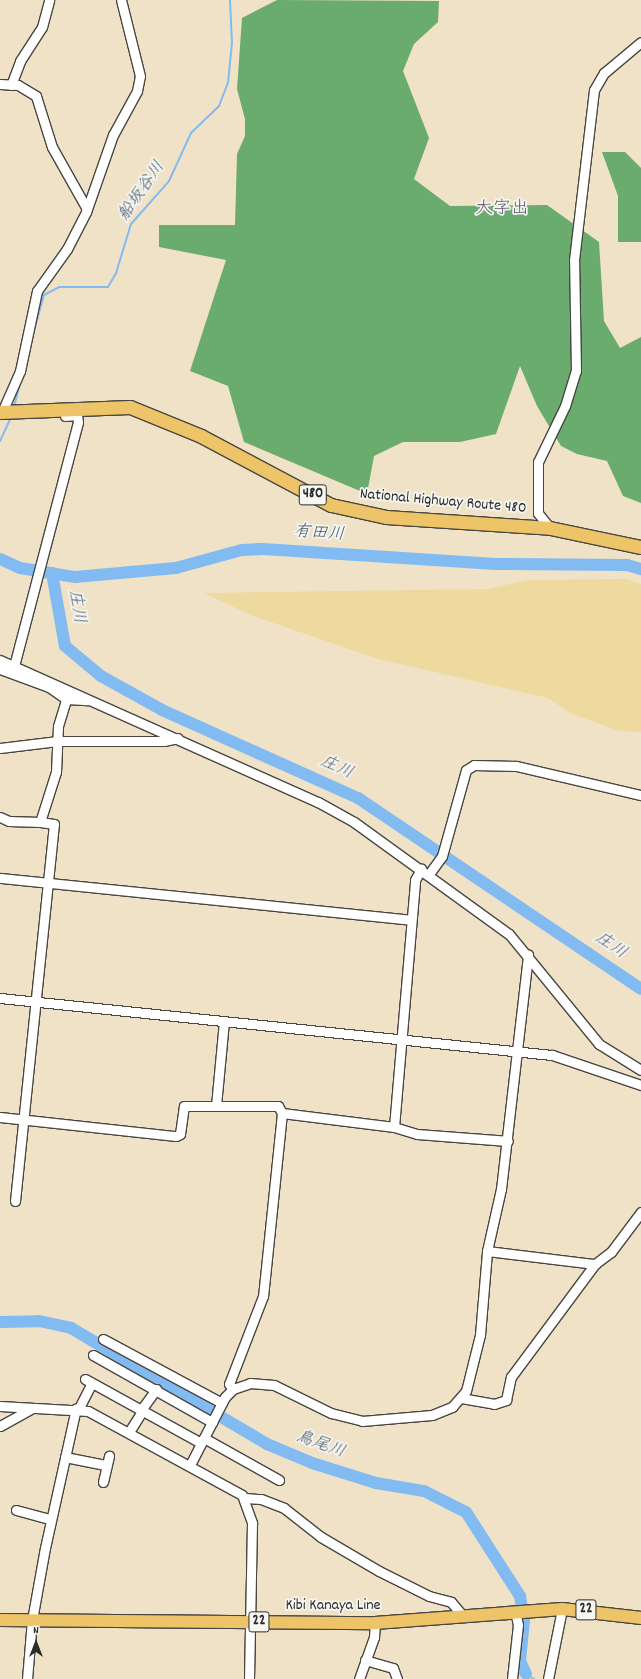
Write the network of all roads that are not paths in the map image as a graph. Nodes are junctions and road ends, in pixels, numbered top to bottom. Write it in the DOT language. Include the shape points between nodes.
graph roads {
  1 [pos="49,0"];
  2 [pos="121,0"];
  3 [pos="641,42"];
  4 [pos="0,84"];
  5 [pos="11,85"];
  6 [pos="87,209"];
  7 [pos="37,410"];
  8 [pos="1,412"];
  9 [pos="550,528"];
  10 [pos="641,547"];
  11 [pos="0,660"];
  12 [pos="15,663"];
  13 [pos="0,669"];
  14 [pos="66,699"];
  15 [pos="89,699"];
  16 [pos="178,738"];
  17 [pos="58,741"];
  18 [pos="0,748"];
  19 [pos="641,795"];
  20 [pos="0,817"];
  21 [pos="40,822"];
  22 [pos="425,872"];
  23 [pos="0,878"];
  24 [pos="48,884"];
  25 [pos="411,920"];
  26 [pos="528,955"];
  27 [pos="0,998"];
  28 [pos="36,1002"];
  29 [pos="224,1021"];
  30 [pos="400,1040"];
  31 [pos="514,1051"];
  32 [pos="641,1070"];
  33 [pos="639,1084"];
  34 [pos="216,1106"];
  35 [pos="282,1113"];
  36 [pos="0,1117"];
  37 [pos="24,1119"];
  38 [pos="394,1127"];
  39 [pos="508,1141"];
  40 [pos="15,1201"];
  41 [pos="641,1212"];
  42 [pos="487,1251"];
  43 [pos="595,1264"];
  44 [pos="103,1339"];
  45 [pos="93,1355"];
  46 [pos="156,1388"];
  47 [pos="233,1389"];
  48 [pos="461,1398"];
  49 [pos="221,1405"];
  50 [pos="0,1406"];
  51 [pos="32,1408"];
  52 [pos="78,1408"];
  53 [pos="142,1410"];
  54 [pos="213,1420"];
  55 [pos="0,1426"];
  56 [pos="129,1432"];
  57 [pos="203,1441"];
  58 [pos="109,1456"];
  59 [pos="65,1457"];
  60 [pos="105,1465"];
  61 [pos="190,1465"];
  62 [pos="280,1480"];
  63 [pos="103,1482"];
  64 [pos="245,1498"];
  65 [pos="16,1510"];
  66 [pos="50,1519"];
  67 [pos="562,1608"];
  68 [pos="516,1611"];
  69 [pos="463,1616"];
  70 [pos="641,1618"];
  71 [pos="0,1620"];
  72 [pos="32,1620"];
  73 [pos="252,1622"];
  74 [pos="375,1623"];
  75 [pos="365,1660"];
  76 [pos="27,1679"];
  77 [pos="249,1679"];
  78 [pos="359,1679"];
  79 [pos="397,1679"];
  80 [pos="512,1679"];
  81 [pos="548,1679"];
  1 -- 5 [label="street" via="42,28 20,61"];
  2 -- 6 [label="street" via="140,76 137,91 105,154"];
  3 -- 9 [label="street" via="604,73 594,90 574,260 576,371 565,406 538,462 538,513"];
  4 -- 5 [label="street"];
  5 -- 6 [label="street" via="36,96 52,147"];
  6 -- 8 [label="street" via="67,249 37,291 20,371"];
  7 -- 8 [label="highway, National Highway Route 480 / 480"];
  7 -- 9 [label="highway, National Highway Route 480 / 480" via="130,408 201,436 331,505 354,511 470,525"];
  7 -- 12 [label="street" via="42,416 77,415 78,422"];
  9 -- 10 [label="highway, National Highway Route 480 / 480"];
  11 -- 12 [label="street"];
  12 -- 15 [label="street"];
  13 -- 14 [label="street" via="49,687"];
  14 -- 15 [label="street"];
  14 -- 17 [label="street"];
  15 -- 16 [label="street"];
  16 -- 17 [label="street" via="164,741"];
  16 -- 22 [label="street" via="318,802"];
  17 -- 18 [label="street"];
  17 -- 21 [label="street" via="56,772"];
  19 -- 22 [label="street" via="516,766 474,765 466,770 442,856"];
  20 -- 21 [label="street" via="9,821"];
  21 -- 24 [label="street" via="54,824"];
  22 -- 25 [label="street" via="415,880"];
  22 -- 26 [label="street" via="484,913"];
  23 -- 24 [label="street"];
  24 -- 25 [label="street"];
  24 -- 28 [label="street"];
  25 -- 30 [label="street"];
  26 -- 31 [label="street"];
  26 -- 32 [label="street" via="599,1044"];
  27 -- 28 [label="street"];
  28 -- 29 [label="street"];
  28 -- 37 [label="street"];
  29 -- 30 [label="street"];
  29 -- 34 [label="street"];
  30 -- 31 [label="street"];
  30 -- 38 [label="street"];
  31 -- 33 [label="street" via="552,1055"];
  31 -- 39 [label="street"];
  34 -- 35 [label="street" via="278,1106"];
  34 -- 37 [label="street" via="184,1106 180,1134 176,1136"];
  35 -- 38 [label="street"];
  35 -- 47 [label="street" via="264,1296 229,1384"];
  36 -- 37 [label="street"];
  37 -- 40 [label="street"];
  38 -- 39 [label="street" via="417,1134"];
  39 -- 42 [label="street"];
  41 -- 43 [label="street" via="611,1252"];
  42 -- 43 [label="street"];
  42 -- 48 [label="street" via="480,1335 470,1383"];
  43 -- 48 [label="street" via="511,1377 506,1400 494,1404"];
  44 -- 49 [label="street"];
  45 -- 46 [label="street"];
  46 -- 53 [label="street"];
  46 -- 54 [label="street"];
  47 -- 48 [label="street" via="250,1383 267,1383 331,1413 362,1421 432,1415 445,1411"];
  47 -- 49 [label="street"];
  49 -- 54 [label="street"];
  50 -- 51 [label="street"];
  51 -- 52 [label="street"];
  51 -- 55 [label="street"];
  52 -- 53 [label="street" via="89,1381"];
  52 -- 56 [label="street"];
  52 -- 59 [label="street"];
  53 -- 56 [label="street"];
  53 -- 57 [label="street"];
  54 -- 57 [label="street"];
  56 -- 61 [label="street"];
  57 -- 61 [label="street"];
  57 -- 62 [label="street"];
  58 -- 60 [label="street"];
  59 -- 60 [label="street"];
  59 -- 66 [label="street"];
  60 -- 63 [label="street"];
  61 -- 64 [label="street"];
  64 -- 69 [label="street" via="261,1499 284,1508 320,1537 379,1571 451,1602"];
  64 -- 73 [label="street" via="252,1523"];
  65 -- 66 [label="street"];
  66 -- 72 [label="street"];
  67 -- 68 [label="main road, Kibi Kanaya Line / 22"];
  67 -- 70 [label="main road, Kibi Kanaya Line / 22"];
  67 -- 81 [label="street"];
  68 -- 69 [label="main road, Kibi Kanaya Line / 22"];
  68 -- 80 [label="street" via="518,1625"];
  69 -- 74 [label="main road, Kibi Kanaya Line / 22"];
  71 -- 72 [label="main road, Kibi Kanaya Line / 22"];
  72 -- 73 [label="main road, Kibi Kanaya Line / 22"];
  72 -- 76 [label="street"];
  73 -- 74 [label="main road, Kibi Kanaya Line / 22"];
  73 -- 77 [label="street"];
  74 -- 75 [label="street" via="374,1637"];
  75 -- 78 [label="street"];
  75 -- 79 [label="street" via="393,1668"];
}
